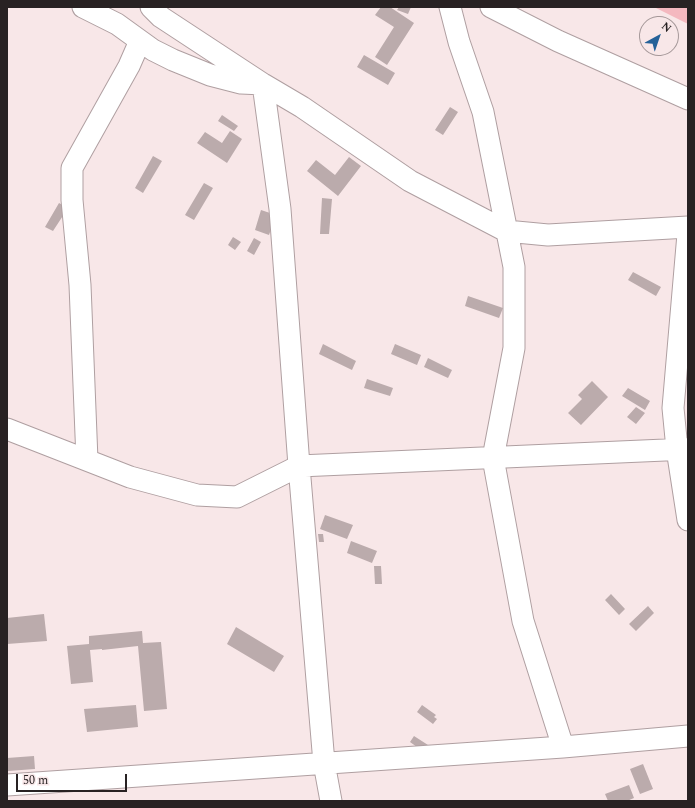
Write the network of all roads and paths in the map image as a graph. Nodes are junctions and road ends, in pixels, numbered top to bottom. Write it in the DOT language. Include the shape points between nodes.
graph roads {
  1 [pos="83,7"];
  2 [pos="151,7"];
  3 [pos="450,7"];
  4 [pos="491,7"];
  5 [pos="140,41"];
  6 [pos="263,84"];
  7 [pos="688,99"];
  8 [pos="688,227"];
  9 [pos="506,231"];
  10 [pos="688,234"];
  11 [pos="688,374"];
  12 [pos="673,408"];
  13 [pos="7,429"];
  14 [pos="682,449"];
  15 [pos="493,458"];
  16 [pos="87,460"];
  17 [pos="299,466"];
  18 [pos="688,520"];
  19 [pos="688,736"];
  20 [pos="563,747"];
  21 [pos="324,762"];
  22 [pos="7,784"];
  23 [pos="331,801"];
  1 -- 5 [label="street" via="116,24"];
  2 -- 6 [label="street" via="161,17"];
  3 -- 9 [label="street" via="483,112"];
  4 -- 7 [label="street" via="558,41"];
  5 -- 6 [label="street" via="160,53 210,75 241,83"];
  5 -- 16 [label="street" via="129,66 72,168"];
  6 -- 9 [label="street" via="302,107 410,181"];
  6 -- 17 [label="street" via="280,209"];
  8 -- 9 [label="street" via="548,235"];
  9 -- 15 [label="street" via="514,266 514,348"];
  10 -- 12 [label="street"];
  11 -- 12 [label="street"];
  12 -- 14 [label="street"];
  13 -- 16 [label="street"];
  14 -- 15 [label="street"];
  14 -- 18 [label="street"];
  15 -- 17 [label="street"];
  15 -- 20 [label="street" via="523,621"];
  16 -- 17 [label="street" via="130,477 197,495 237,498"];
  17 -- 21 [label="street"];
  19 -- 20 [label="street"];
  20 -- 21 [label="street"];
  21 -- 22 [label="street"];
  21 -- 23 [label="street"];
}
